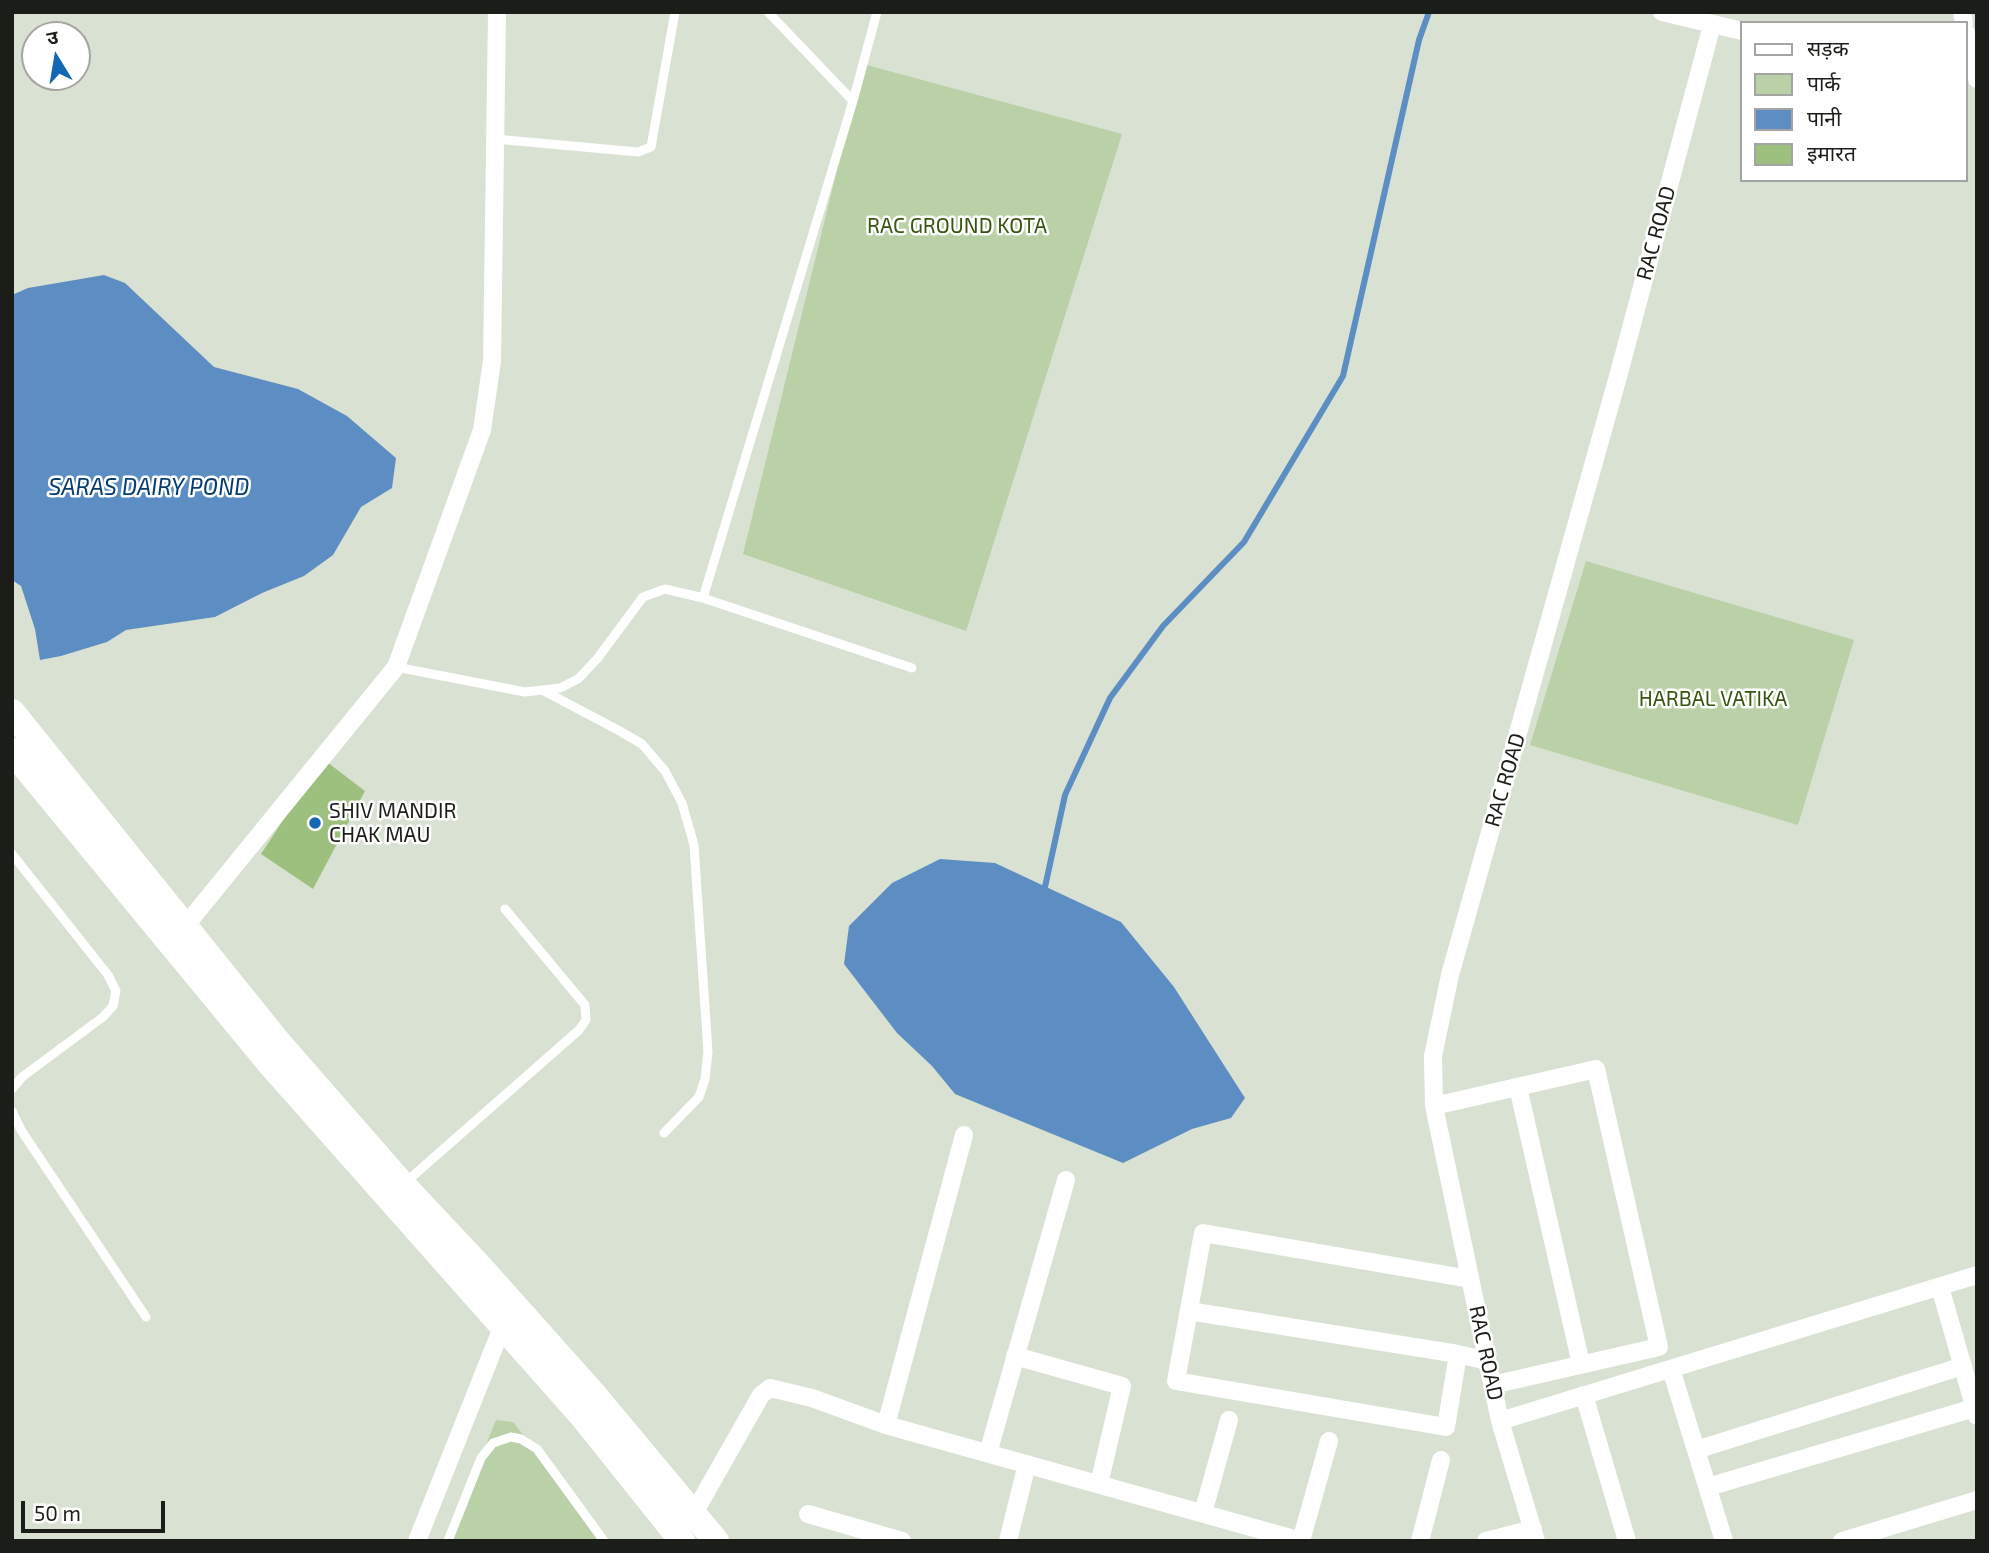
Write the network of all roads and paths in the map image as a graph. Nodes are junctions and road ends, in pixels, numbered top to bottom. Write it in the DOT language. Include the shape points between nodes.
graph roads {
  1 [pos="497,12"];
  2 [pos="675,12"];
  3 [pos="768,12"];
  4 [pos="877,12"];
  5 [pos="1661,12"];
  6 [pos="1713,25"];
  7 [pos="1741,31"];
  8 [pos="1968,41"];
  9 [pos="1977,77"];
  10 [pos="853,101"];
  11 [pos="495,139"];
  12 [pos="703,598"];
  13 [pos="396,667"];
  14 [pos="912,668"];
  15 [pos="544,691"];
  16 [pos="12,712"];
  17 [pos="12,751"];
  18 [pos="52,779"];
  19 [pos="12,855"];
  20 [pos="505,909"];
  21 [pos="186,925"];
  22 [pos="1518,1087"];
  23 [pos="12,1089"];
  24 [pos="1434,1106"];
  25 [pos="12,1111"];
  26 [pos="664,1133"];
  27 [pos="964,1135"];
  28 [pos="1066,1180"];
  29 [pos="402,1185"];
  30 [pos="1977,1275"];
  31 [pos="1470,1279"];
  32 [pos="1940,1287"];
  33 [pos="1189,1311"];
  34 [pos="146,1317"];
  35 [pos="503,1325"];
  36 [pos="1458,1354"];
  37 [pos="1015,1356"];
  38 [pos="1488,1361"];
  39 [pos="1581,1364"];
  40 [pos="1963,1366"];
  41 [pos="1671,1369"];
  42 [pos="1492,1385"];
  43 [pos="1584,1395"];
  44 [pos="1976,1412"];
  45 [pos="1228,1420"];
  46 [pos="1500,1421"];
  47 [pos="886,1425"];
  48 [pos="1329,1441"];
  49 [pos="1696,1450"];
  50 [pos="988,1453"];
  51 [pos="1441,1460"];
  52 [pos="1027,1464"];
  53 [pos="1099,1484"];
  54 [pos="1708,1487"];
  55 [pos="1977,1500"];
  56 [pos="694,1513"];
  57 [pos="1203,1513"];
  58 [pos="808,1514"];
  59 [pos="1534,1535"];
  60 [pos="417,1541"];
  61 [pos="447,1541"];
  62 [pos="604,1541"];
  63 [pos="682,1541"];
  64 [pos="716,1541"];
  65 [pos="902,1541"];
  66 [pos="1008,1541"];
  67 [pos="1301,1541"];
  68 [pos="1420,1541"];
  69 [pos="1486,1541"];
  70 [pos="1627,1541"];
  71 [pos="1724,1541"];
  72 [pos="1842,1541"];
  1 -- 11 [label="street"];
  2 -- 11 [label="lane" via="651,147 638,152"];
  3 -- 10 [label="lane"];
  4 -- 10 [label="lane"];
  5 -- 6 [label="street"];
  6 -- 7 [label="street"];
  6 -- 24 [label="street, RAC ROAD" via="1450,975 1433,1056"];
  8 -- 9 [label="street"];
  10 -- 12 [label="lane"];
  11 -- 13 [label="street" via="492,361 482,430"];
  12 -- 14 [label="lane"];
  12 -- 15 [label="lane" via="664,589 643,597 578,679"];
  13 -- 15 [label="lane" via="525,692"];
  13 -- 21 [label="street"];
  15 -- 26 [label="lane" via="642,744 665,771 682,803 694,845 708,1052 699,1097"];
  16 -- 18 [label="street"];
  17 -- 18 [label="street"];
  18 -- 21 [label="street"];
  18 -- 35 [label="street" via="271,1065"];
  19 -- 23 [label="lane" via="116,991 113,1006 103,1017"];
  20 -- 29 [label="lane" via="585,1005 586,1020"];
  21 -- 29 [label="street" via="278,1042"];
  22 -- 24 [label="street"];
  22 -- 39 [label="street"];
  22 -- 39 [label="street" via="1596,1069 1659,1347"];
  24 -- 31 [label="street, RAC ROAD"];
  25 -- 34 [label="lane"];
  27 -- 47 [label="street"];
  28 -- 37 [label="street"];
  29 -- 56 [label="street"];
  30 -- 32 [label="street"];
  31 -- 33 [label="street" via="1203,1233"];
  31 -- 38 [label="street, RAC ROAD"];
  32 -- 40 [label="street"];
  32 -- 41 [label="street"];
  33 -- 36 [label="street"];
  33 -- 36 [label="street" via="1176,1381 1446,1427"];
  35 -- 60 [label="street"];
  35 -- 63 [label="street"];
  36 -- 38 [label="street"];
  37 -- 50 [label="street"];
  37 -- 53 [label="street" via="1122,1386"];
  38 -- 42 [label="street, RAC ROAD"];
  39 -- 42 [label="street"];
  40 -- 44 [label="street"];
  40 -- 49 [label="street"];
  41 -- 43 [label="street"];
  41 -- 49 [label="street"];
  42 -- 46 [label="street, RAC ROAD"];
  43 -- 46 [label="street"];
  43 -- 70 [label="street"];
  44 -- 54 [label="street"];
  45 -- 57 [label="street"];
  46 -- 59 [label="street, RAC ROAD"];
  47 -- 50 [label="street"];
  47 -- 56 [label="street" via="811,1398 765,1390"];
  48 -- 67 [label="street"];
  49 -- 54 [label="street"];
  50 -- 52 [label="street"];
  51 -- 68 [label="street"];
  52 -- 53 [label="street"];
  52 -- 66 [label="street"];
  53 -- 57 [label="street"];
  54 -- 71 [label="street"];
  55 -- 72 [label="street"];
  56 -- 64 [label="street"];
  57 -- 67 [label="street"];
  58 -- 65 [label="street"];
  59 -- 69 [label="street"];
  61 -- 62 [label="lane" via="481,1458 494,1443 511,1437 537,1448"];
}
